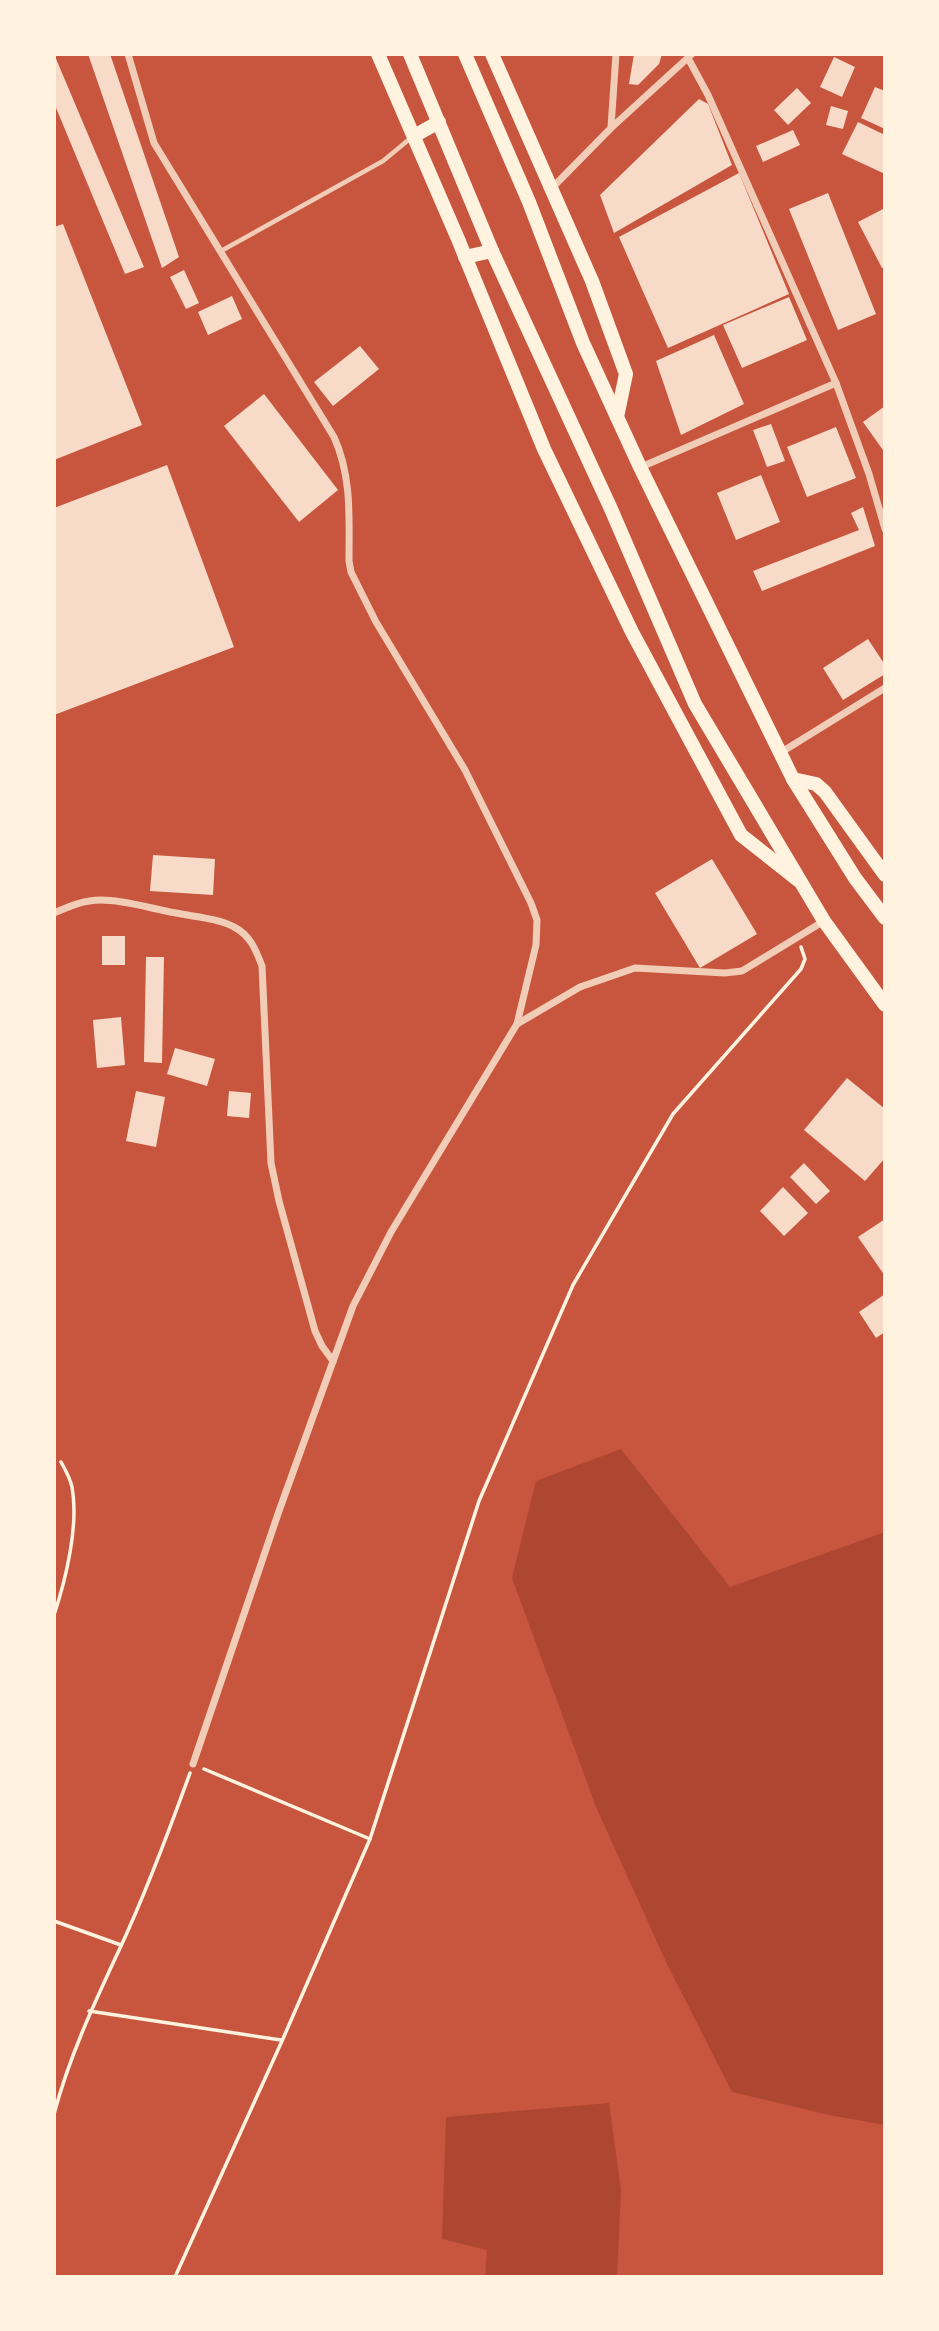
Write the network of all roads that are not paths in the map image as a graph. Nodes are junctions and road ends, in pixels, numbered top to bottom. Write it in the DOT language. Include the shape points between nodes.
graph roads {
  1 [pos="128,54"];
  2 [pos="378,54"];
  3 [pos="410,54"];
  4 [pos="465,54"];
  5 [pos="492,54"];
  6 [pos="616,54"];
  7 [pos="690,56"];
  8 [pos="439,122"];
  9 [pos="611,128"];
  10 [pos="414,136"];
  11 [pos="552,188"];
  12 [pos="221,251"];
  13 [pos="492,251"];
  14 [pos="466,257"];
  15 [pos="836,383"];
  16 [pos="617,416"];
  17 [pos="640,467"];
  18 [pos="885,529"];
  19 [pos="885,688"];
  20 [pos="780,754"];
  21 [pos="793,779"];
  22 [pos="885,875"];
  23 [pos="798,880"];
  24 [pos="54,913"];
  25 [pos="885,918"];
  26 [pos="824,921"];
  27 [pos="885,1005"];
  28 [pos="517,1024"];
  29 [pos="333,1361"];
  30 [pos="193,1764"];
  1 -- 12 [label="street" via="154,144"];
  2 -- 10 [label="main road"];
  3 -- 8 [label="main road"];
  4 -- 16 [label="main road"];
  5 -- 11 [label="main road"];
  6 -- 9 [label="street"];
  7 -- 9 [label="street"];
  7 -- 15 [label="street"];
  8 -- 10 [label="main road"];
  8 -- 13 [label="main road"];
  9 -- 11 [label="street"];
  10 -- 12 [label="lane" via="383,161"];
  10 -- 14 [label="main road"];
  11 -- 16 [label="main road" via="626,374"];
  12 -- 28 [label="street" via="344,458 351,572 465,770 531,903 537,920 537,945"];
  13 -- 14 [label="main road"];
  13 -- 23 [label="main road" via="695,704"];
  14 -- 23 [label="main road" via="544,449 685,733 741,835"];
  15 -- 17 [label="street"];
  15 -- 18 [label="street"];
  16 -- 17 [label="main road"];
  17 -- 20 [label="main road"];
  19 -- 20 [label="street"];
  20 -- 21 [label="main road"];
  21 -- 22 [label="main road" via="816,784 825,792"];
  21 -- 25 [label="main road"];
  23 -- 26 [label="main road"];
  24 -- 29 [label="street" via="76,903 102,900 138,906 236,927 255,948 262,966 271,1163 315,1331"];
  26 -- 27 [label="main road"];
  26 -- 28 [label="street" via="742,971 635,968 580,987"];
  28 -- 29 [label="street" via="391,1232 353,1306"];
  29 -- 30 [label="street"];
}
